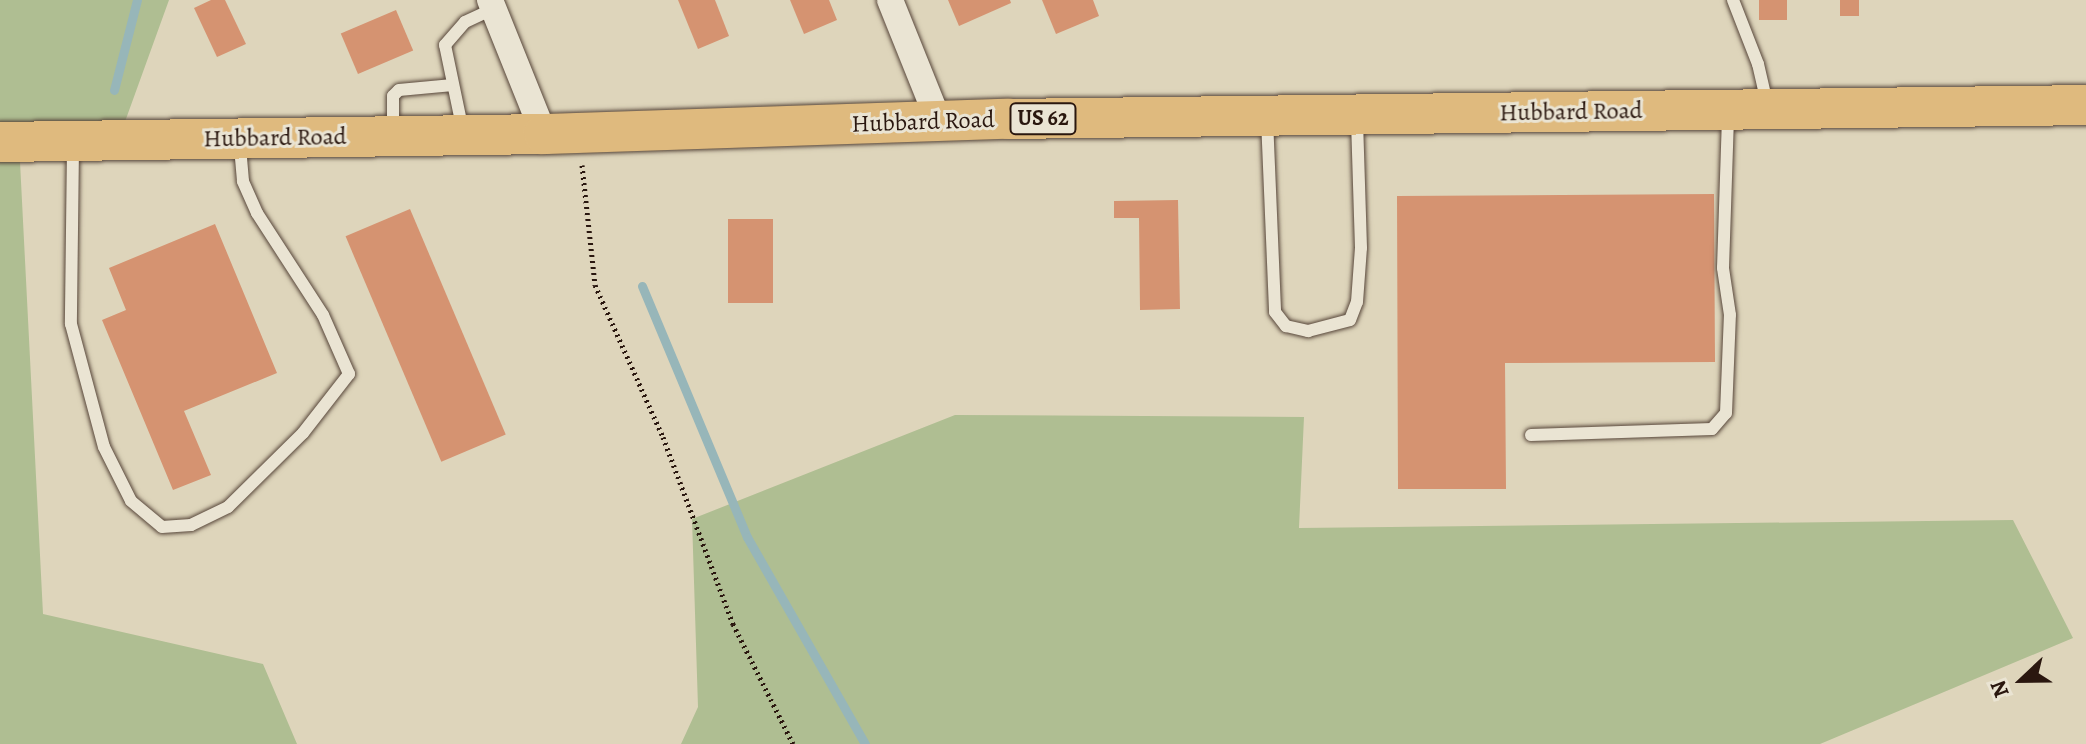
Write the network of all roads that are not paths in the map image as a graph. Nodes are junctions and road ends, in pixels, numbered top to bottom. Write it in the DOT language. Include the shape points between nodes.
graph roads {
  1 [pos="890,0"];
  2 [pos="1733,0"];
  3 [pos="492,5"];
  4 [pos="453,85"];
  5 [pos="2086,105"];
  6 [pos="1729,109"];
  7 [pos="1768,109"];
  8 [pos="1357,114"];
  9 [pos="1267,116"];
  10 [pos="939,122"];
  11 [pos="562,133"];
  12 [pos="464,135"];
  13 [pos="393,136"];
  14 [pos="240,139"];
  15 [pos="73,141"];
  16 [pos="0,142"];
  17 [pos="1531,435"];
  1 -- 10 [label="street"];
  2 -- 7 [label="lane" via="1758,64"];
  3 -- 4 [label="lane" via="465,22 445,45"];
  3 -- 11 [label="street"];
  4 -- 12 [label="lane"];
  4 -- 13 [label="lane" via="399,90 393,96"];
  5 -- 7 [label="main road, Hubbard Road / US 62"];
  6 -- 7 [label="main road, Hubbard Road / US 62"];
  6 -- 8 [label="main road, Hubbard Road / US 62"];
  6 -- 17 [label="lane" via="1723,268 1730,315 1726,413 1712,429"];
  8 -- 9 [label="main road, Hubbard Road / US 62"];
  8 -- 9 [label="lane" via="1357,302 1350,320 1308,331 1286,326 1275,312"];
  9 -- 10 [label="main road, Hubbard Road / US 62"];
  10 -- 11 [label="main road, Hubbard Road / US 62"];
  11 -- 12 [label="main road, Hubbard Road / US 62"];
  12 -- 13 [label="main road, Hubbard Road / US 62"];
  13 -- 14 [label="main road, Hubbard Road / US 62"];
  14 -- 15 [label="main road, Hubbard Road / US 62"];
  14 -- 15 [label="lane" via="243,181 257,213 323,315 349,374 303,433 228,507 191,525 162,527 131,501 104,447 71,324"];
  15 -- 16 [label="main road, Hubbard Road / US 62"];
}
